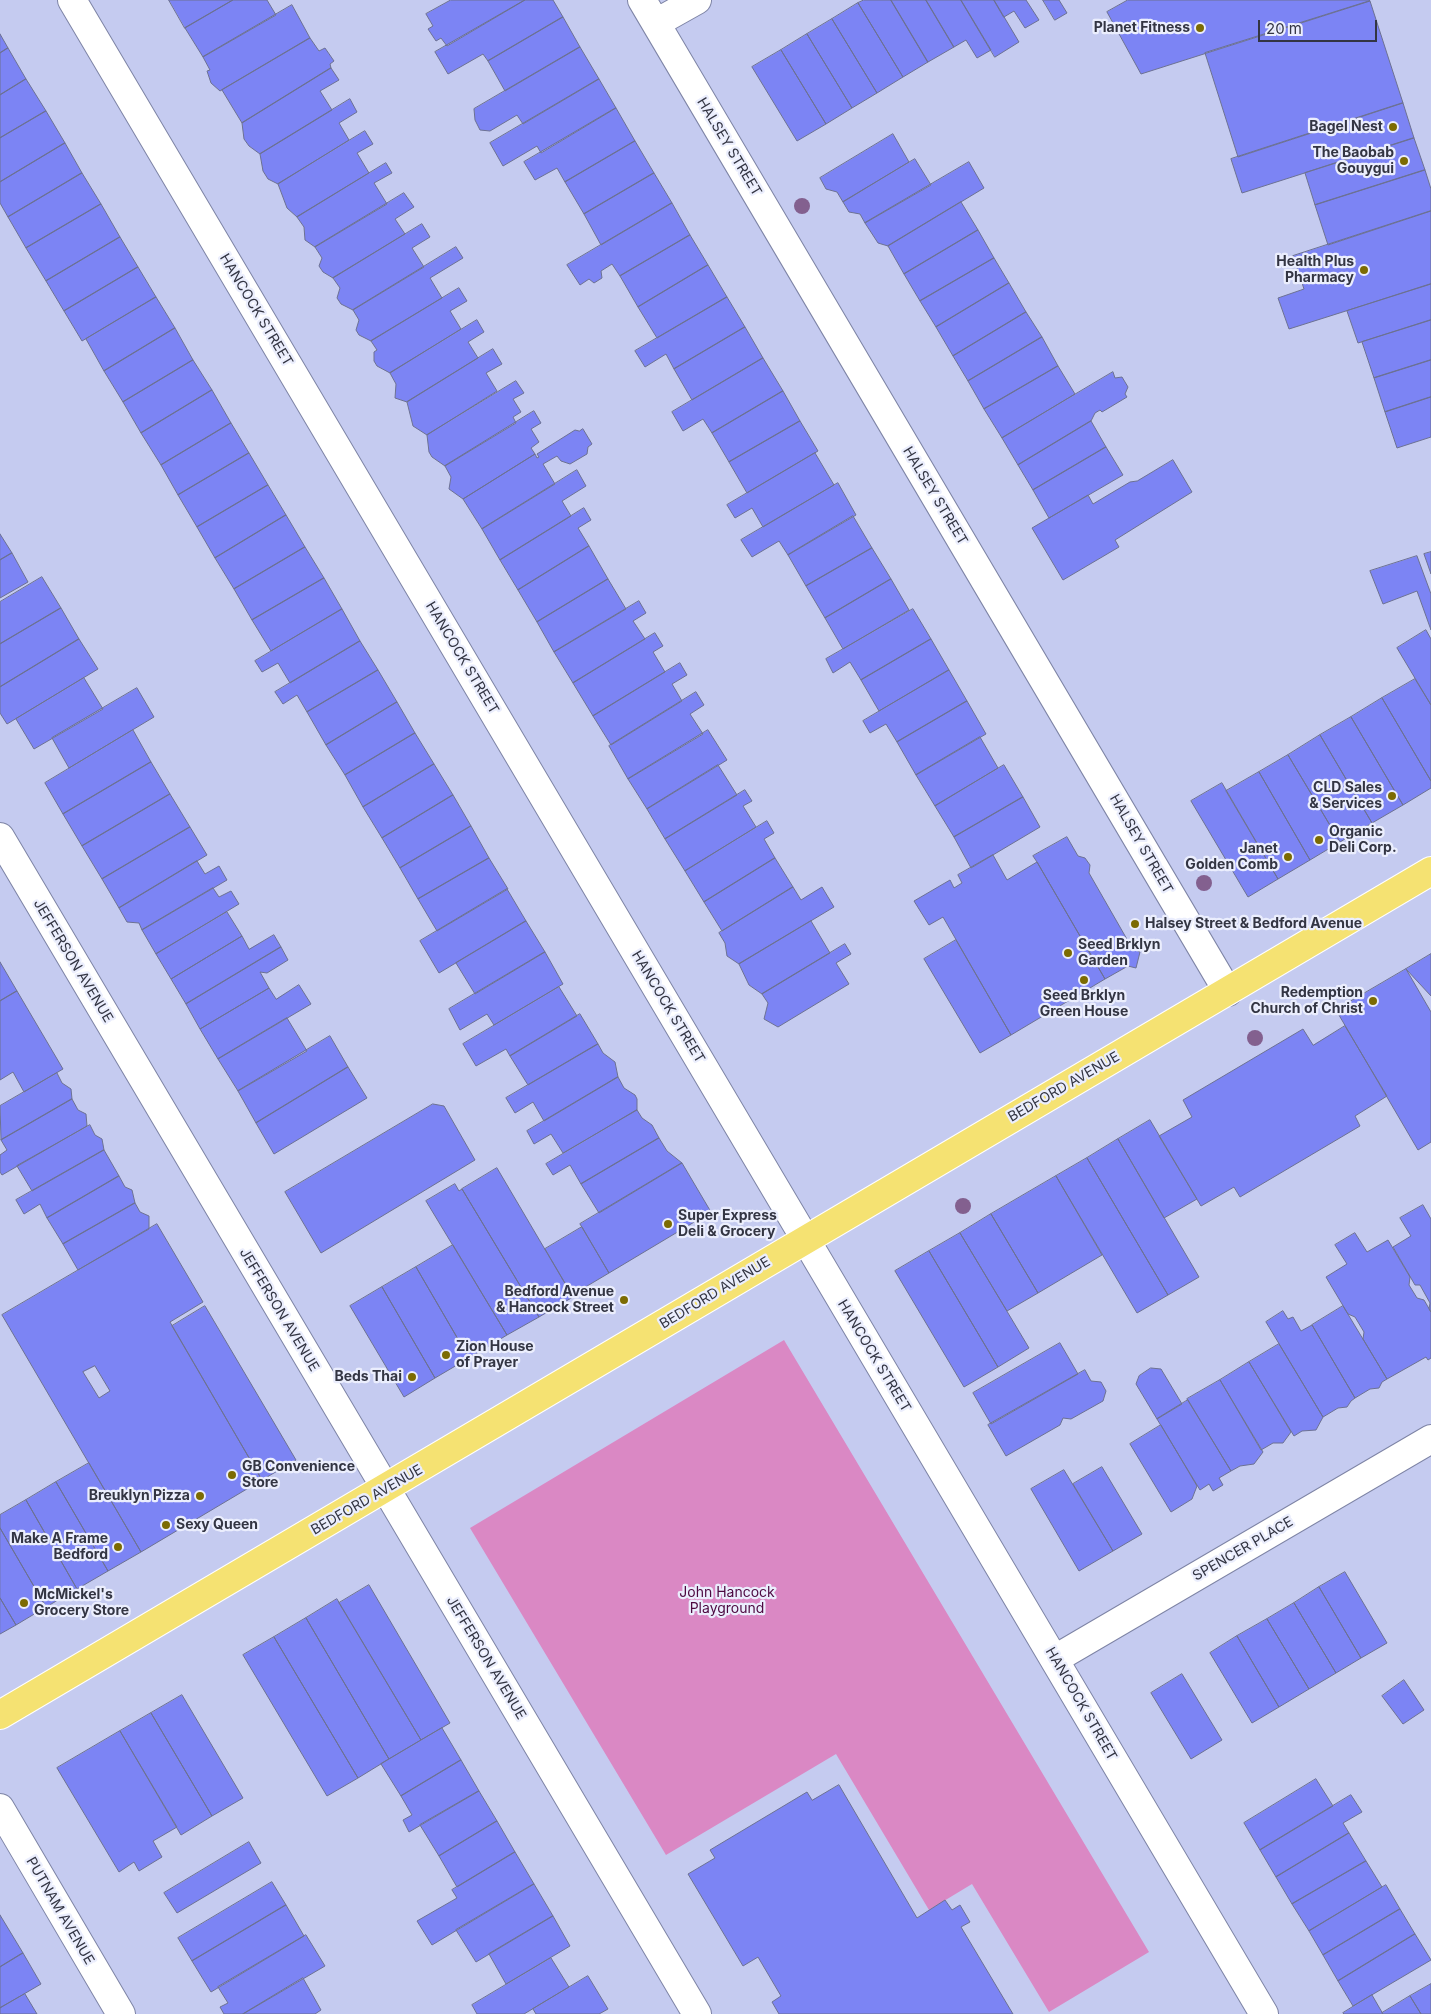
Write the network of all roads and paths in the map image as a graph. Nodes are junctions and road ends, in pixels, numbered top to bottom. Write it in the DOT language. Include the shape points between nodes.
graph roads {
  1 [pos="72,0"];
  2 [pos="642,0"];
  3 [pos="697,0"];
  4 [pos="656,23"];
  5 [pos="0,838"];
  6 [pos="1431,871"];
  7 [pos="1228,992"];
  8 [pos="806,1239"];
  9 [pos="1431,1439"];
  10 [pos="385,1489"];
  11 [pos="1055,1659"];
  12 [pos="0,1716"];
  13 [pos="0,1808"];
  14 [pos="121,2014"];
  15 [pos="697,2014"];
  16 [pos="1264,2014"];
  1 -- 8 [label="street, HANCOCK STREET"];
  2 -- 4 [label="street, HALSEY STREET"];
  3 -- 4 [label="street"];
  4 -- 7 [label="street, HALSEY STREET"];
  5 -- 10 [label="street, JEFFERSON AVENUE"];
  6 -- 7 [label="main road, BEDFORD AVENUE"];
  7 -- 8 [label="main road, BEDFORD AVENUE"];
  8 -- 10 [label="main road, BEDFORD AVENUE"];
  8 -- 11 [label="street, HANCOCK STREET"];
  9 -- 11 [label="street, SPENCER PLACE"];
  10 -- 12 [label="main road, BEDFORD AVENUE"];
  10 -- 15 [label="street, JEFFERSON AVENUE"];
  11 -- 16 [label="street, HANCOCK STREET"];
  13 -- 14 [label="street, PUTNAM AVENUE"];
}
